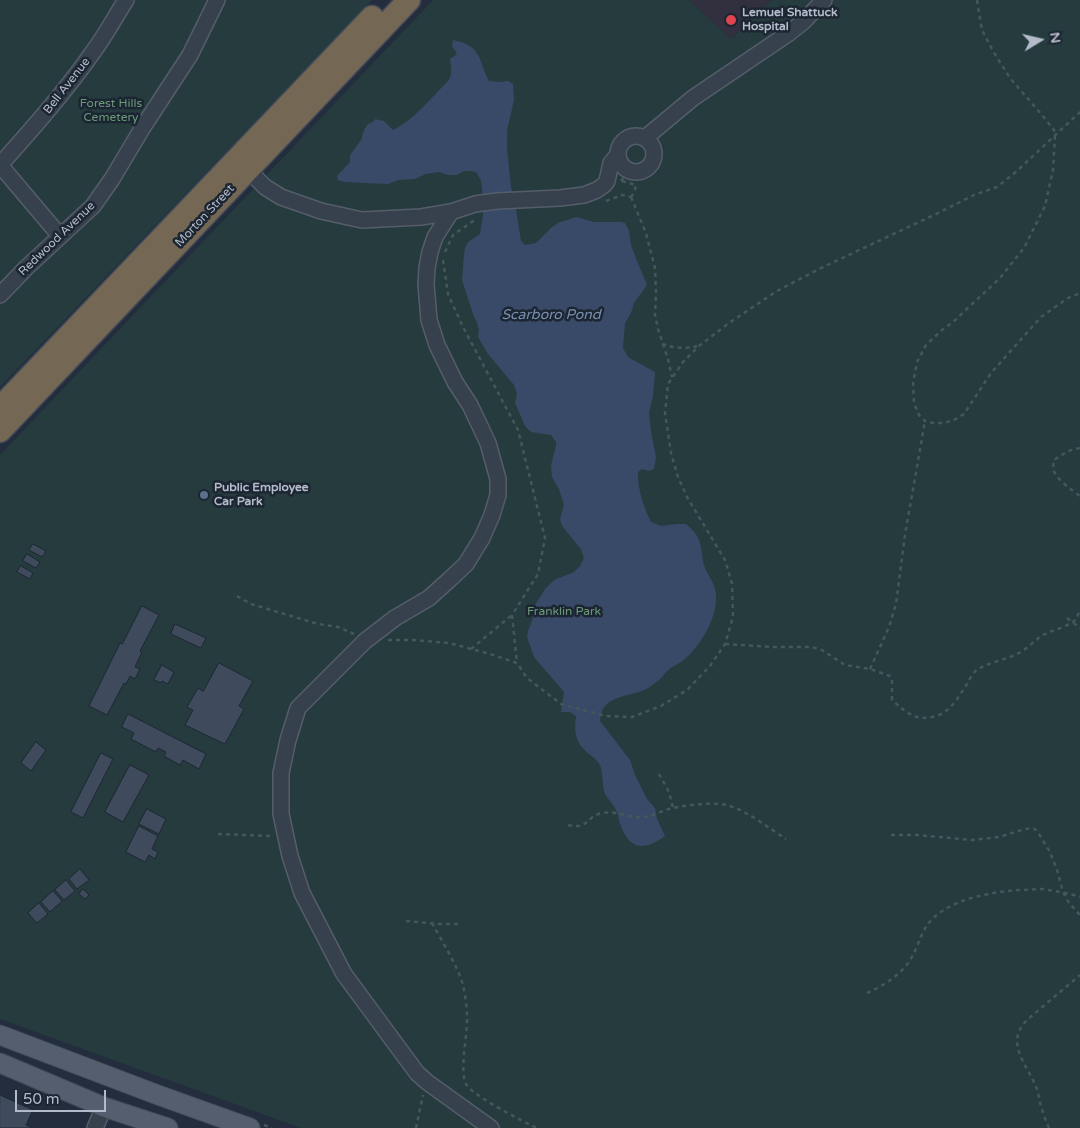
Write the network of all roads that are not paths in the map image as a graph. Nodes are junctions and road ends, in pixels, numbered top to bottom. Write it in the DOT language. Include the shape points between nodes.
graph roads {
  1 [pos="126,0"];
  2 [pos="218,0"];
  3 [pos="388,0"];
  4 [pos="409,0"];
  5 [pos="824,0"];
  6 [pos="645,138"];
  7 [pos="617,156"];
  8 [pos="0,165"];
  9 [pos="248,170"];
  10 [pos="451,212"];
  11 [pos="60,236"];
  12 [pos="0,295"];
  13 [pos="0,408"];
  14 [pos="0,431"];
  15 [pos="0,1035"];
  16 [pos="0,1063"];
  17 [pos="104,1107"];
  18 [pos="95,1128"];
  19 [pos="168,1128"];
  20 [pos="250,1128"];
  21 [pos="491,1128"];
  1 -- 8 [label="street, Bell Avenue" via="74,78"];
  2 -- 11 [label="street, Redwood Avenue" via="190,55 112,179 92,206"];
  3 -- 13 [label="highway, Morton Street"];
  4 -- 9 [label="highway, Morton Street"];
  5 -- 6 [label="street" via="789,33 693,98"];
  6 -- 7 [label="street" via="636,135 626,138 619,146"];
  6 -- 7 [label="street" via="651,143 654,155 645,170 628,171"];
  7 -- 10 [label="street" via="611,163 604,185 584,195 518,199 477,210"];
  8 -- 11 [label="street"];
  9 -- 10 [label="street" via="281,197 321,211 362,220"];
  9 -- 14 [label="highway, Morton Street"];
  10 -- 21 [label="street" via="435,237 430,252 426,284 429,320 437,345 488,443 498,479 498,495 486,530 466,564 429,598 365,640 298,708 281,773 281,814 302,893 344,974 417,1073"];
  11 -- 12 [label="street, Redwood Avenue"];
  15 -- 20 [label="main road"];
  16 -- 17 [label="main road"];
  17 -- 18 [label="street"];
  17 -- 19 [label="main road"];
}
